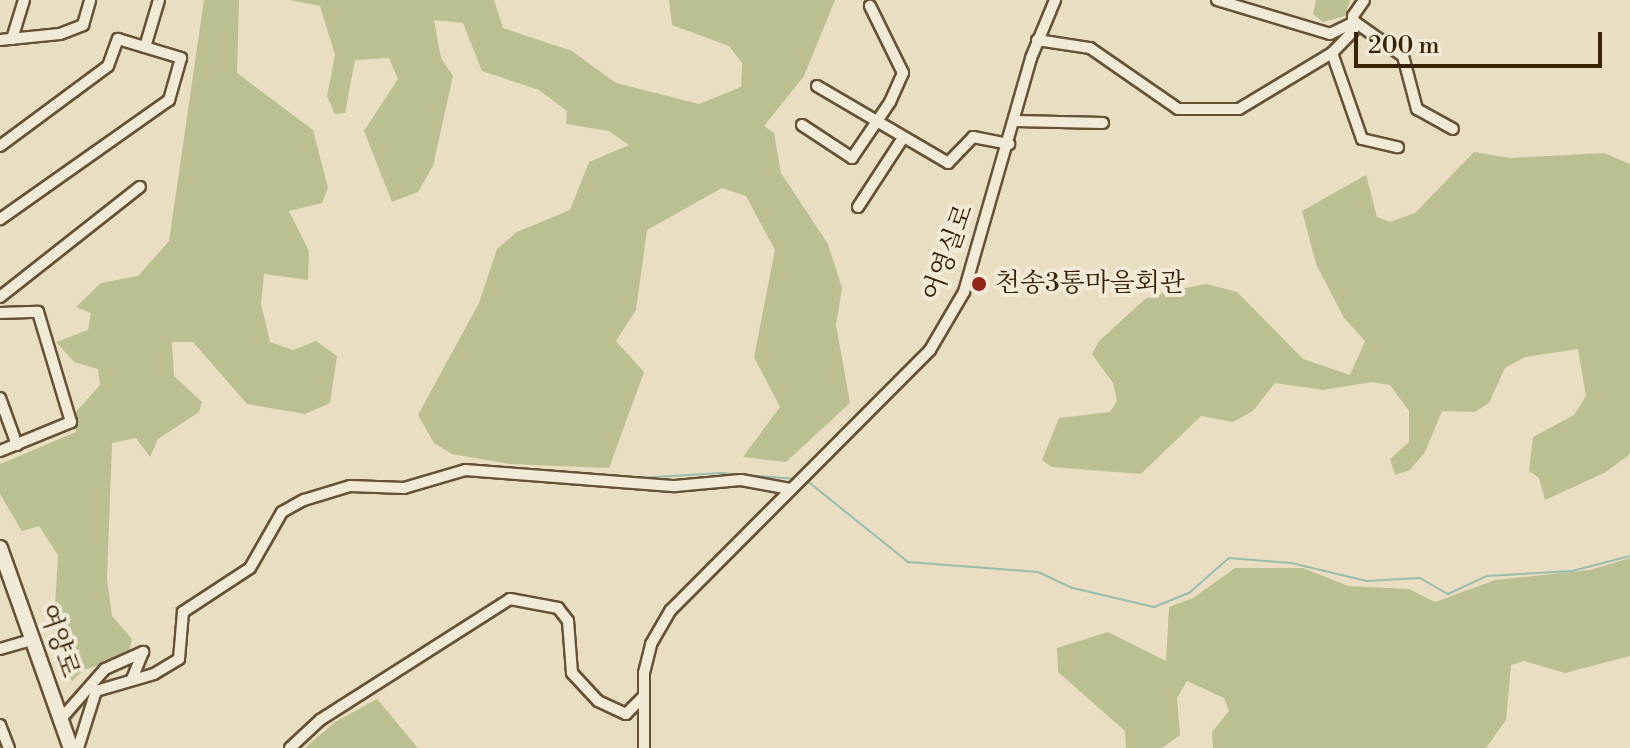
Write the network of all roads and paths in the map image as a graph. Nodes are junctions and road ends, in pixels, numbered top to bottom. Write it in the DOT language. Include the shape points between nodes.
graph roads {
  1 [pos="24,0"];
  2 [pos="90,0"];
  3 [pos="159,0"];
  4 [pos="1055,0"];
  5 [pos="1217,0"];
  6 [pos="1364,0"];
  7 [pos="870,6"];
  8 [pos="1355,22"];
  9 [pos="12,39"];
  10 [pos="0,40"];
  11 [pos="1037,40"];
  12 [pos="145,47"];
  13 [pos="1332,53"];
  14 [pos="817,86"];
  15 [pos="1016,121"];
  16 [pos="877,122"];
  17 [pos="1103,123"];
  18 [pos="802,125"];
  19 [pos="1453,129"];
  20 [pos="903,138"];
  21 [pos="1009,144"];
  22 [pos="0,146"];
  23 [pos="1398,147"];
  24 [pos="140,187"];
  25 [pos="858,207"];
  26 [pos="0,219"];
  27 [pos="0,297"];
  28 [pos="0,312"];
  29 [pos="0,398"];
  30 [pos="17,445"];
  31 [pos="0,451"];
  32 [pos="792,487"];
  33 [pos="0,548"];
  34 [pos="31,640"];
  35 [pos="0,649"];
  36 [pos="132,679"];
  37 [pos="644,696"];
  38 [pos="60,720"];
  39 [pos="0,725"];
  40 [pos="9,748"];
  41 [pos="71,748"];
  42 [pos="78,748"];
  43 [pos="290,748"];
  44 [pos="644,748"];
  1 -- 9 [label="street"];
  2 -- 9 [label="street" via="83,25"];
  3 -- 12 [label="street"];
  4 -- 11 [label="street, 어영실로"];
  5 -- 8 [label="street" via="1330,34"];
  6 -- 8 [label="street"];
  7 -- 16 [label="street" via="903,73"];
  8 -- 13 [label="street"];
  8 -- 19 [label="street" via="1403,56 1417,109"];
  9 -- 10 [label="street"];
  11 -- 13 [label="street" via="1090,48 1123,76 1178,109 1195,112 1239,109"];
  11 -- 15 [label="street, 어영실로"];
  12 -- 22 [label="street" via="118,39 108,66"];
  12 -- 26 [label="street" via="181,58 169,100"];
  13 -- 23 [label="street" via="1362,139"];
  14 -- 16 [label="street, 어영실로"];
  15 -- 17 [label="street"];
  15 -- 21 [label="street, 어영실로"];
  16 -- 18 [label="street" via="847,159"];
  16 -- 20 [label="street, 어영실로"];
  20 -- 21 [label="street, 어영실로" via="948,163 973,137"];
  20 -- 25 [label="street"];
  21 -- 32 [label="street, 어영실로" via="964,292 930,350"];
  24 -- 27 [label="street"];
  28 -- 30 [label="street" via="38,312 71,422"];
  29 -- 30 [label="street"];
  30 -- 31 [label="street"];
  32 -- 36 [label="street" via="741,480 675,486 465,470 404,488 350,486 288,507 250,568 183,612 179,659"];
  32 -- 37 [label="street" via="671,610 651,644"];
  33 -- 34 [label="street, 여양로"];
  34 -- 35 [label="street"];
  34 -- 38 [label="street, 여양로"];
  36 -- 38 [label="street" via="143,652 105,669"];
  36 -- 42 [label="street" via="96,691"];
  37 -- 43 [label="street" via="626,714 598,701 572,673 568,621 558,608 510,599 320,720"];
  37 -- 44 [label="street"];
  38 -- 41 [label="street, 여양로"];
  39 -- 40 [label="street"];
}
